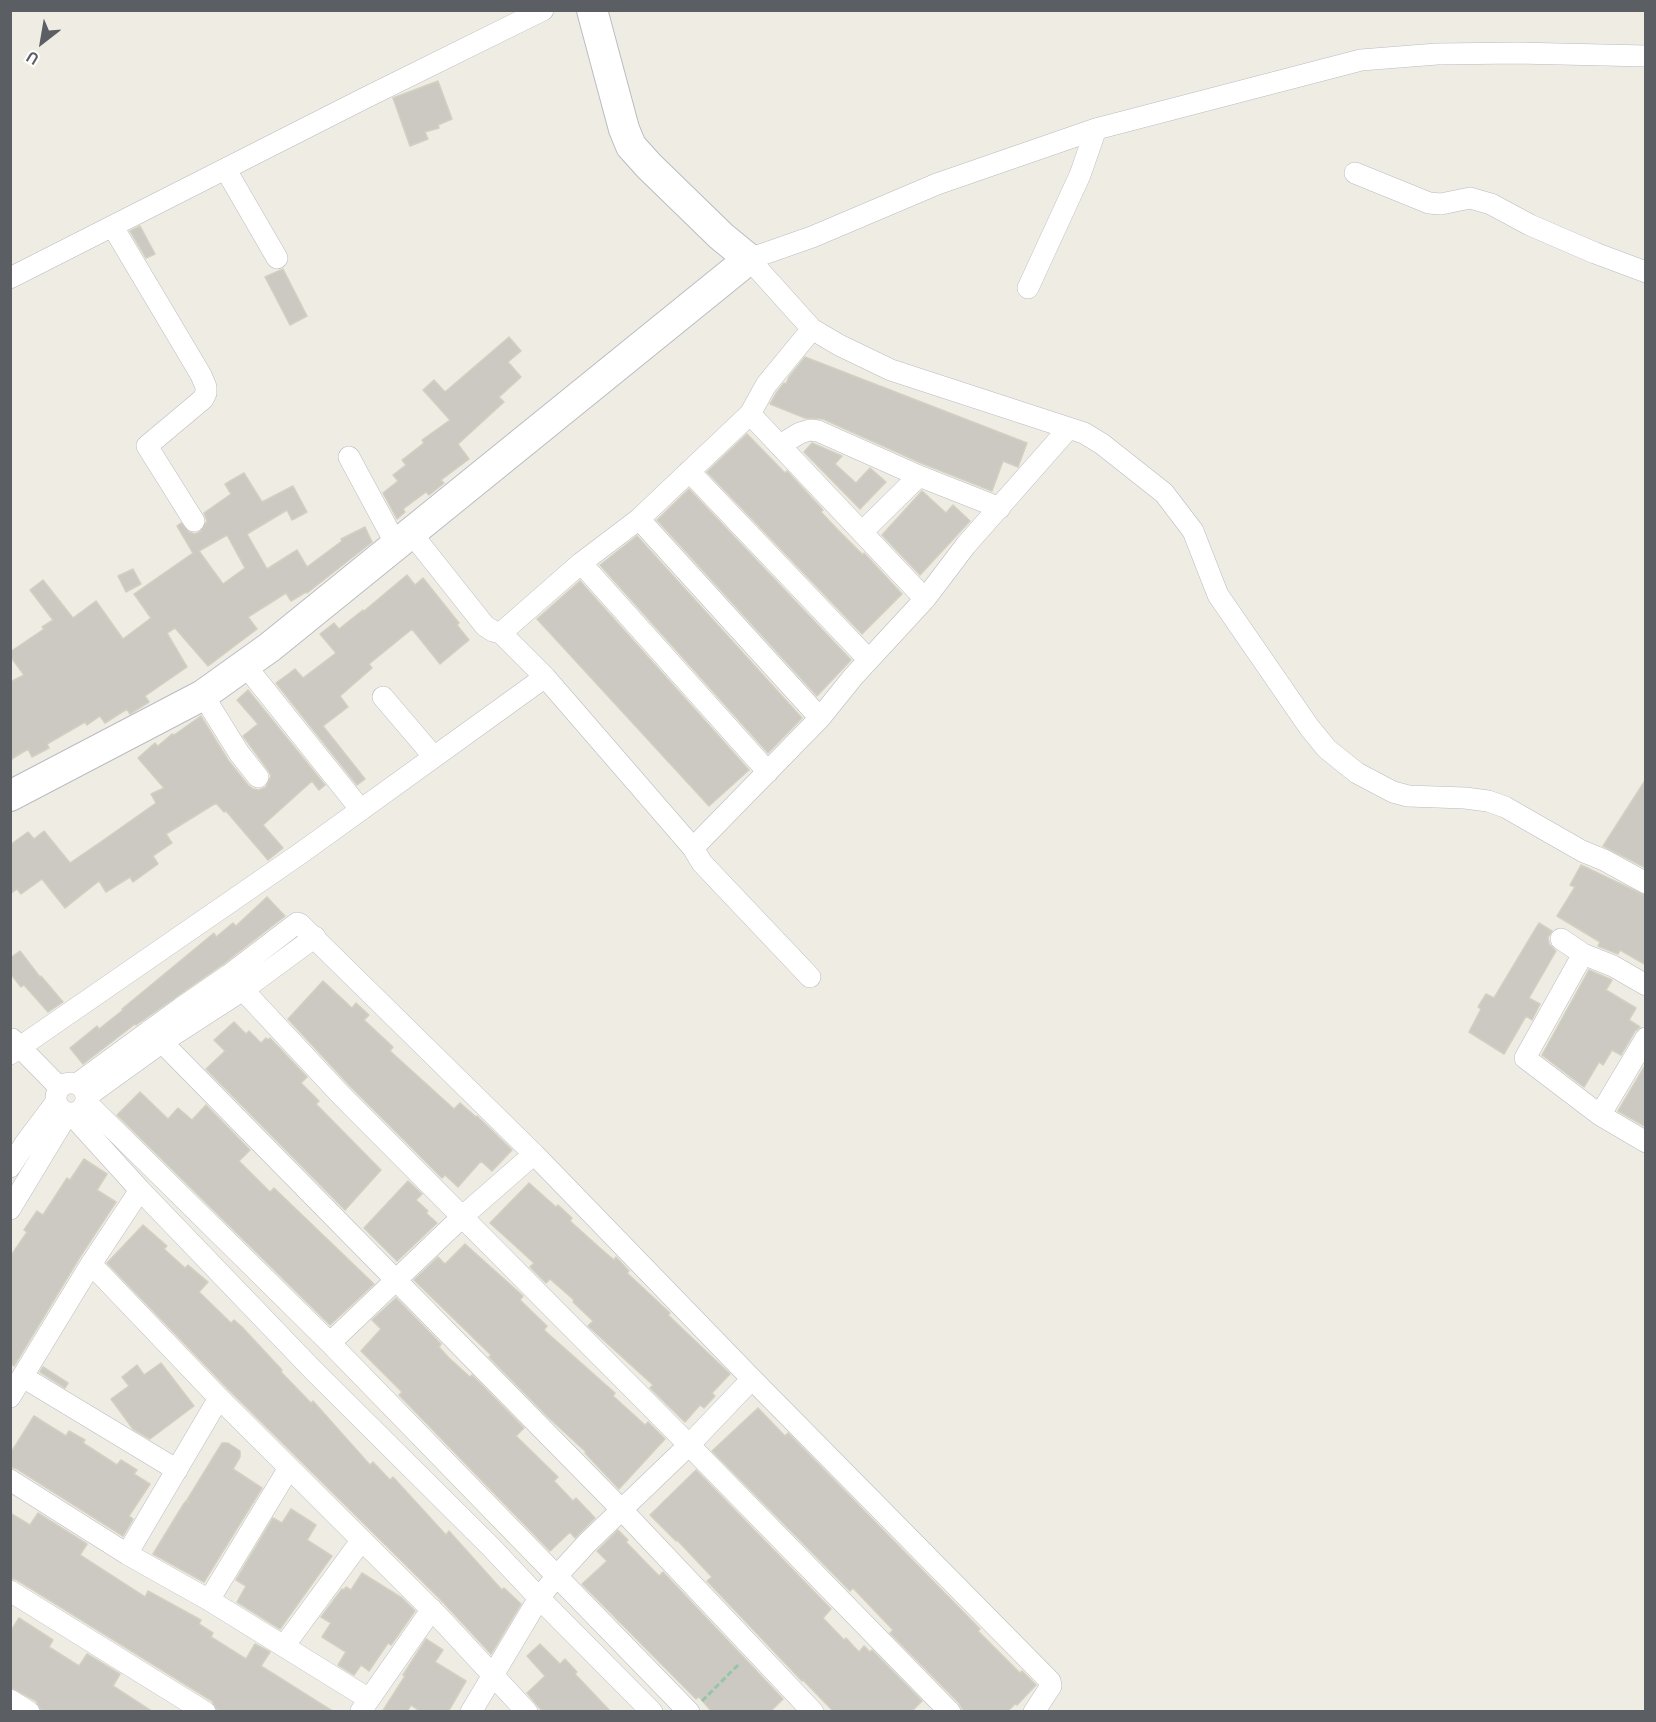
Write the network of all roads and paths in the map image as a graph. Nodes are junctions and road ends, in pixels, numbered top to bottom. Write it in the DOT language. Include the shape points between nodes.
graph roads {
  1 [pos="543,10"];
  2 [pos="592,10"];
  3 [pos="1643,53"];
  4 [pos="1096,129"];
  5 [pos="226,170"];
  6 [pos="1355,174"];
  7 [pos="113,227"];
  8 [pos="277,258"];
  9 [pos="749,260"];
  10 [pos="1646,272"];
  11 [pos="10,278"];
  12 [pos="1028,288"];
  13 [pos="812,329"];
  14 [pos="750,414"];
  15 [pos="1069,428"];
  16 [pos="780,445"];
  17 [pos="349,457"];
  18 [pos="688,471"];
  19 [pos="919,476"];
  20 [pos="1000,508"];
  21 [pos="639,519"];
  22 [pos="194,521"];
  23 [pos="862,532"];
  24 [pos="404,540"];
  25 [pos="581,563"];
  26 [pos="925,599"];
  27 [pos="501,633"];
  28 [pos="870,660"];
  29 [pos="245,665"];
  30 [pos="545,677"];
  31 [pos="203,695"];
  32 [pos="383,697"];
  33 [pos="820,718"];
  34 [pos="434,757"];
  35 [pos="768,772"];
  36 [pos="258,777"];
  37 [pos="10,796"];
  38 [pos="361,810"];
  39 [pos="693,848"];
  40 [pos="1646,884"];
  41 [pos="1561,939"];
  42 [pos="1583,954"];
  43 [pos="810,977"];
  44 [pos="236,983"];
  45 [pos="1646,985"];
  46 [pos="156,1037"];
  47 [pos="1646,1038"];
  48 [pos="14,1046"];
  49 [pos="72,1100"];
  50 [pos="1600,1115"];
  51 [pos="1646,1142"];
  52 [pos="534,1154"];
  53 [pos="10,1167"];
  54 [pos="140,1190"];
  55 [pos="10,1209"];
  56 [pos="463,1216"];
  57 [pos="91,1263"];
  58 [pos="396,1280"];
  59 [pos="330,1343"];
  60 [pos="22,1377"];
  61 [pos="752,1379"];
  62 [pos="10,1398"];
  63 [pos="219,1398"];
  64 [pos="689,1445"];
  65 [pos="289,1468"];
  66 [pos="177,1470"];
  67 [pos="10,1480"];
  68 [pos="621,1509"];
  69 [pos="361,1541"];
  70 [pos="127,1554"];
  71 [pos="556,1577"];
  72 [pos="10,1591"];
  73 [pos="539,1598"];
  74 [pos="209,1600"];
  75 [pos="432,1609"];
  76 [pos="284,1646"];
  77 [pos="755,1650"];
  78 [pos="494,1676"];
  79 [pos="10,1700"];
  80 [pos="365,1706"];
  81 [pos="694,1708"];
  82 [pos="29,1712"];
  83 [pos="205,1712"];
  84 [pos="471,1712"];
  85 [pos="527,1712"];
  86 [pos="652,1712"];
  87 [pos="813,1712"];
  88 [pos="950,1712"];
  89 [pos="1034,1712"];
  1 -- 5 [label="street"];
  2 -- 9 [label="street" via="631,146"];
  3 -- 4 [label="street" via="1437,54 1361,60"];
  4 -- 9 [label="street" via="947,181"];
  4 -- 12 [label="street" via="1080,176"];
  5 -- 7 [label="street"];
  5 -- 8 [label="street"];
  6 -- 10 [label="street" via="1429,203 1470,198 1491,204 1530,225"];
  7 -- 11 [label="street"];
  7 -- 22 [label="street" via="206,387 203,399 147,445"];
  9 -- 13 [label="street"];
  9 -- 24 [label="street"];
  13 -- 14 [label="street" via="766,385"];
  13 -- 15 [label="street" via="891,370"];
  14 -- 16 [label="street"];
  14 -- 18 [label="street"];
  15 -- 20 [label="street"];
  15 -- 40 [label="street" via="1102,444 1164,493 1193,531 1218,595 1327,749 1393,792 1466,798 1505,807"];
  16 -- 19 [label="street" via="810,430"];
  16 -- 23 [label="street"];
  17 -- 24 [label="street"];
  18 -- 21 [label="street"];
  18 -- 28 [label="street"];
  19 -- 20 [label="street"];
  19 -- 23 [label="street"];
  20 -- 26 [label="street"];
  21 -- 25 [label="street"];
  21 -- 33 [label="street"];
  23 -- 26 [label="street"];
  24 -- 27 [label="street" via="485,626"];
  24 -- 29 [label="street"];
  25 -- 27 [label="street"];
  25 -- 35 [label="street"];
  26 -- 28 [label="street"];
  27 -- 30 [label="street"];
  28 -- 33 [label="street"];
  29 -- 31 [label="street"];
  29 -- 38 [label="street"];
  30 -- 34 [label="street"];
  30 -- 39 [label="street"];
  31 -- 36 [label="street"];
  31 -- 37 [label="street"];
  32 -- 34 [label="street"];
  33 -- 35 [label="street"];
  34 -- 38 [label="street"];
  35 -- 39 [label="street"];
  38 -- 48 [label="street"];
  39 -- 43 [label="street" via="702,863"];
  41 -- 42 [label="street"];
  42 -- 45 [label="street"];
  42 -- 50 [label="street" via="1525,1058"];
  44 -- 46 [label="street"];
  44 -- 52 [label="street" via="315,937"];
  44 -- 56 [label="street"];
  46 -- 49 [label="street"];
  46 -- 58 [label="street"];
  47 -- 50 [label="street"];
  48 -- 49 [label="street"];
  49 -- 53 [label="street" via="26,1142"];
  49 -- 54 [label="street"];
  49 -- 55 [label="street"];
  49 -- 59 [label="street"];
  50 -- 51 [label="street"];
  52 -- 56 [label="street"];
  52 -- 61 [label="street"];
  54 -- 57 [label="street"];
  54 -- 73 [label="street"];
  56 -- 58 [label="street"];
  56 -- 64 [label="street"];
  57 -- 60 [label="street"];
  57 -- 63 [label="street"];
  58 -- 59 [label="street"];
  58 -- 68 [label="street"];
  59 -- 71 [label="street"];
  60 -- 62 [label="street"];
  60 -- 66 [label="street"];
  61 -- 64 [label="street"];
  61 -- 89 [label="street" via="1050,1681 1051,1686"];
  63 -- 65 [label="street"];
  63 -- 66 [label="street"];
  64 -- 68 [label="street"];
  64 -- 88 [label="street"];
  65 -- 69 [label="street"];
  65 -- 74 [label="street"];
  66 -- 70 [label="street"];
  67 -- 70 [label="street"];
  68 -- 71 [label="street"];
  68 -- 77 [label="street"];
  69 -- 75 [label="street"];
  69 -- 76 [label="street"];
  70 -- 74 [label="street"];
  71 -- 73 [label="street"];
  71 -- 81 [label="street"];
  72 -- 83 [label="street"];
  73 -- 78 [label="street"];
  73 -- 86 [label="street"];
  74 -- 76 [label="street"];
  75 -- 78 [label="street"];
  75 -- 80 [label="street"];
  76 -- 80 [label="street"];
  77 -- 81 [label="path"];
  77 -- 87 [label="street"];
  78 -- 84 [label="street"];
  78 -- 85 [label="street"];
  79 -- 82 [label="street"];
}
